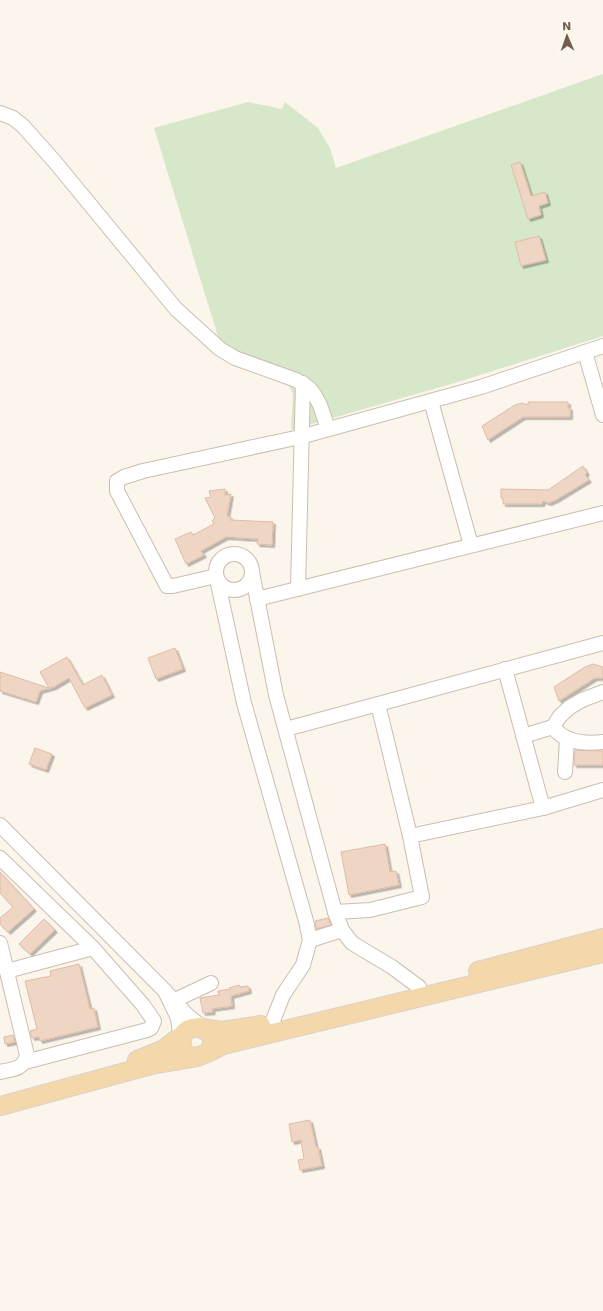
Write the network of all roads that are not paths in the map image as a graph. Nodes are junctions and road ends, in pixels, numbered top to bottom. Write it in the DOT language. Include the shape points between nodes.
graph roads {
  1 [pos="0,113"];
  2 [pos="603,346"];
  3 [pos="585,352"];
  4 [pos="302,383"];
  5 [pos="431,401"];
  6 [pos="603,415"];
  7 [pos="328,429"];
  8 [pos="300,437"];
  9 [pos="603,512"];
  10 [pos="471,545"];
  11 [pos="252,572"];
  12 [pos="217,578"];
  13 [pos="298,589"];
  14 [pos="257,599"];
  15 [pos="603,643"];
  16 [pos="505,669"];
  17 [pos="603,692"];
  18 [pos="378,704"];
  19 [pos="553,726"];
  20 [pos="286,729"];
  21 [pos="523,736"];
  22 [pos="568,739"];
  23 [pos="603,742"];
  24 [pos="565,772"];
  25 [pos="603,790"];
  26 [pos="543,808"];
  27 [pos="0,825"];
  28 [pos="410,836"];
  29 [pos="0,858"];
  30 [pos="335,912"];
  31 [pos="342,930"];
  32 [pos="603,938"];
  33 [pos="310,940"];
  34 [pos="0,943"];
  35 [pos="93,948"];
  36 [pos="603,953"];
  37 [pos="7,971"];
  38 [pos="211,983"];
  39 [pos="419,987"];
  40 [pos="170,998"];
  41 [pos="272,1023"];
  42 [pos="191,1032"];
  43 [pos="202,1055"];
  44 [pos="25,1062"];
  45 [pos="0,1072"];
  46 [pos="0,1094"];
  47 [pos="0,1106"];
  1 -- 4 [label="street" via="13,118 22,126 55,162 176,309 220,349 235,358"];
  2 -- 3 [label="street"];
  3 -- 5 [label="street"];
  3 -- 6 [label="street"];
  4 -- 7 [label="street" via="314,394"];
  4 -- 8 [label="street"];
  5 -- 7 [label="street"];
  5 -- 10 [label="street"];
  7 -- 8 [label="street"];
  8 -- 12 [label="street" via="143,471 117,482 117,491 167,586"];
  8 -- 13 [label="street"];
  9 -- 10 [label="street"];
  10 -- 13 [label="street"];
  11 -- 12 [label="street" via="248,584 237,589 226,588"];
  11 -- 12 [label="street" via="249,562 234,554 220,561 217,566"];
  11 -- 14 [label="street"];
  12 -- 33 [label="street" via="244,703"];
  13 -- 14 [label="street"];
  14 -- 20 [label="street" via="276,695"];
  15 -- 16 [label="street"];
  16 -- 18 [label="street"];
  16 -- 21 [label="street"];
  17 -- 19 [label="street" via="570,707"];
  18 -- 20 [label="street"];
  18 -- 28 [label="street"];
  19 -- 21 [label="street"];
  19 -- 22 [label="street" via="558,734"];
  20 -- 30 [label="street"];
  21 -- 26 [label="street"];
  22 -- 23 [label="street"];
  22 -- 24 [label="street"];
  25 -- 26 [label="street"];
  26 -- 28 [label="street"];
  27 -- 40 [label="street"];
  28 -- 30 [label="street" via="422,897 370,910"];
  29 -- 35 [label="street"];
  30 -- 31 [label="street"];
  31 -- 33 [label="street"];
  31 -- 39 [label="street" via="352,944 392,967"];
  32 -- 39 [label="main road"];
  33 -- 41 [label="street" via="302,965 283,995"];
  34 -- 37 [label="street"];
  35 -- 37 [label="street"];
  35 -- 44 [label="street" via="143,1005 152,1017 153,1024 148,1030"];
  36 -- 43 [label="main road" via="223,1045"];
  37 -- 44 [label="street" via="27,1055"];
  38 -- 40 [label="street"];
  39 -- 41 [label="main road"];
  40 -- 42 [label="street" via="178,1018"];
  40 -- 42 [label="street" via="191,1019"];
  41 -- 42 [label="main road" via="242,1029"];
  42 -- 43 [label="main road" via="184,1051 188,1055"];
  42 -- 43 [label="main road" via="207,1031 212,1040"];
  42 -- 46 [label="main road" via="164,1049 137,1060"];
  43 -- 47 [label="main road" via="151,1065"];
  44 -- 45 [label="street" via="20,1067"];
}
